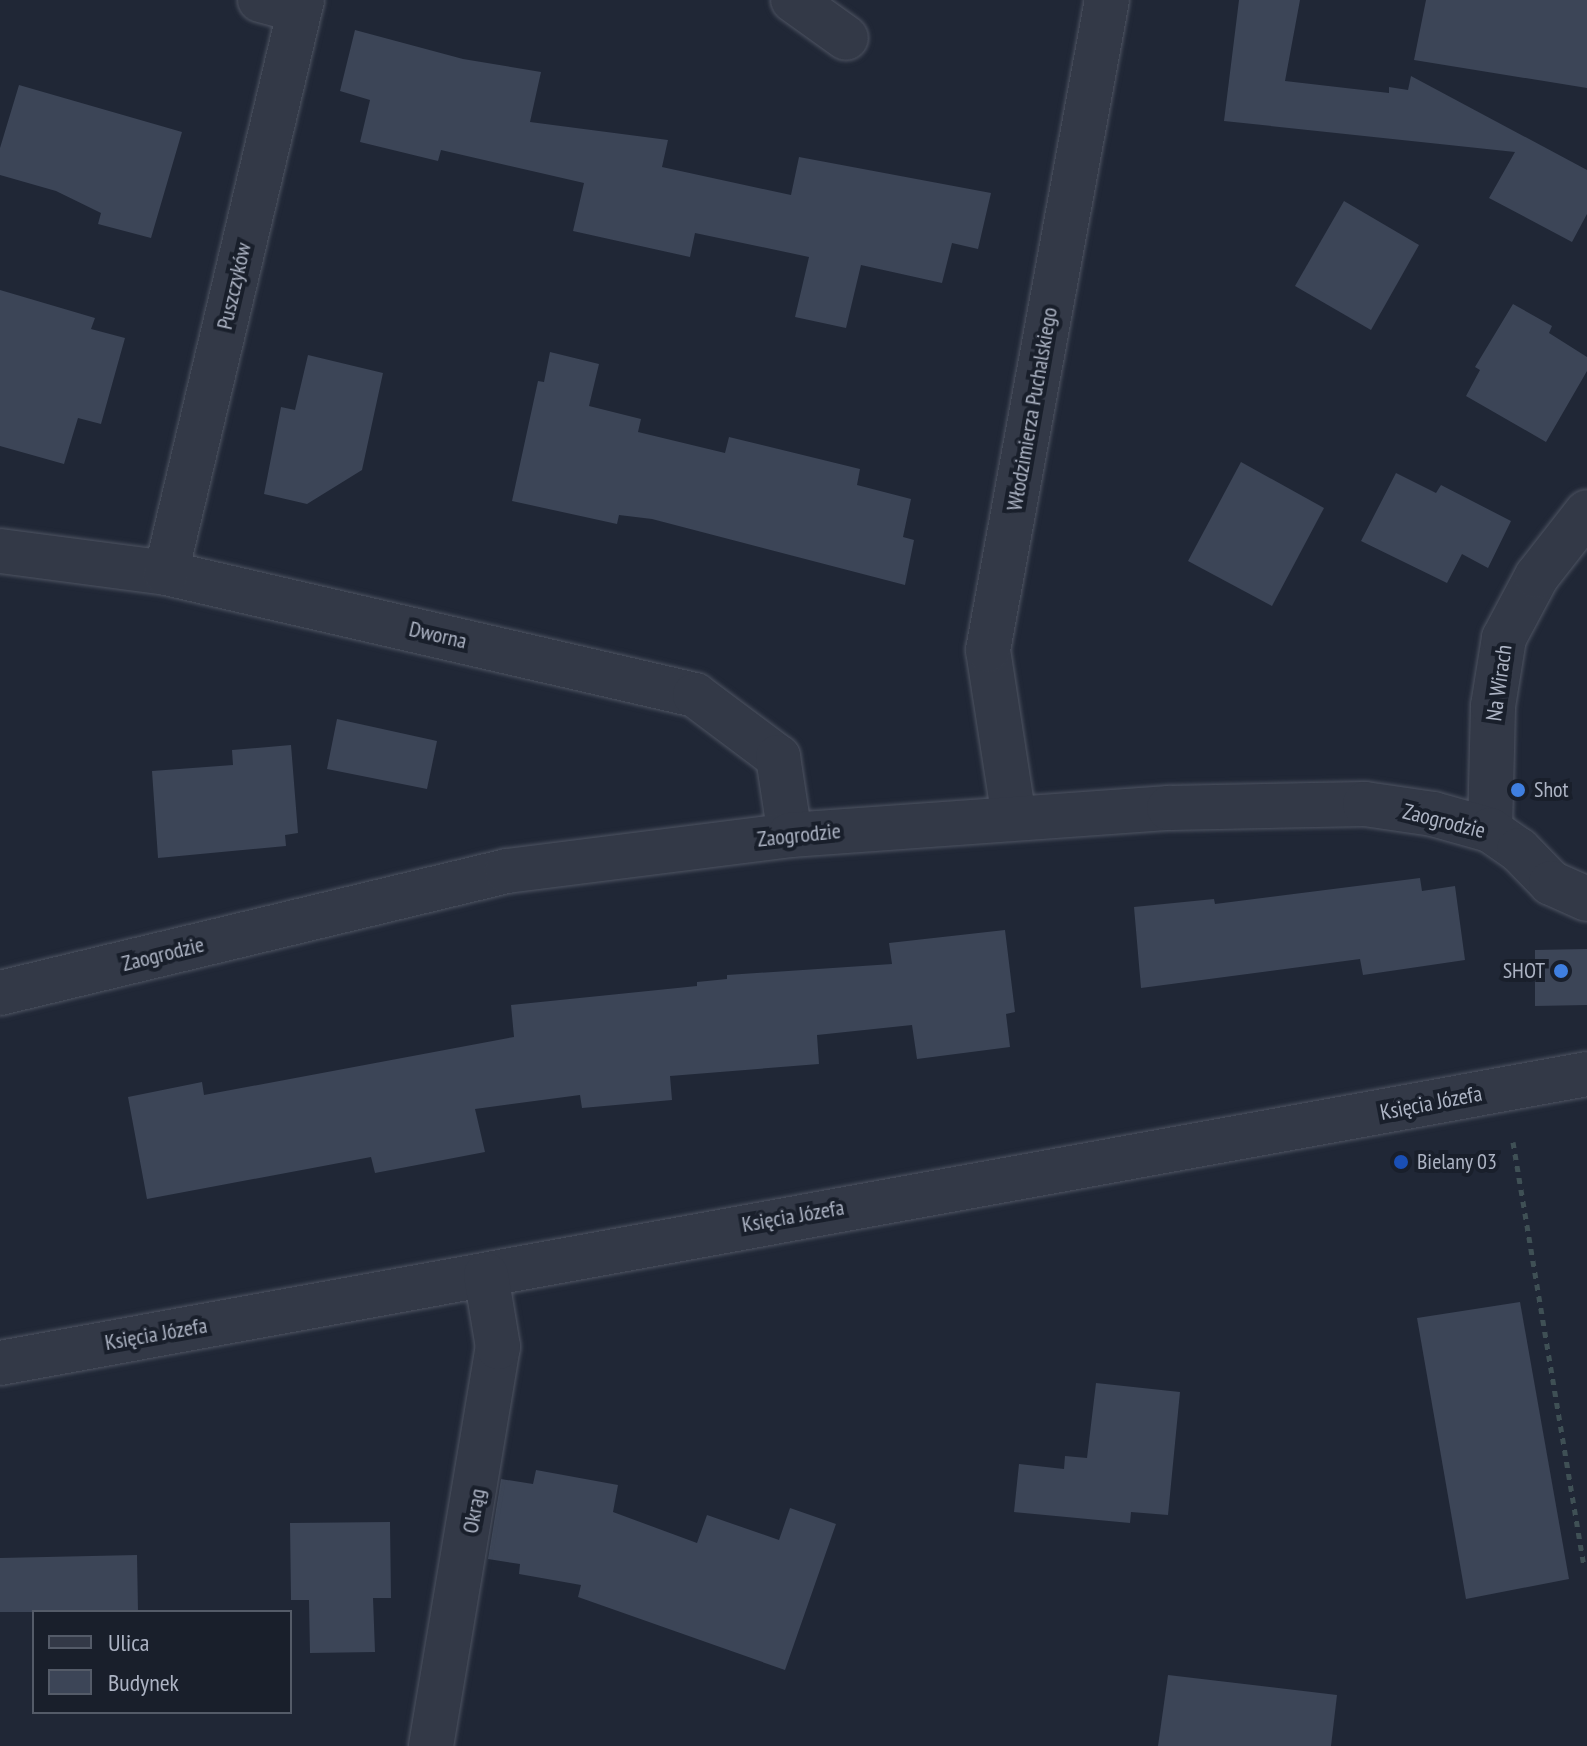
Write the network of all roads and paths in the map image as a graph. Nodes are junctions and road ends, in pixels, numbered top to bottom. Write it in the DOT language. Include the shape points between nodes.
graph roads {
  1 [pos="793,0"];
  2 [pos="1107,0"];
  3 [pos="287,3"];
  4 [pos="846,38"];
  5 [pos="1587,512"];
  6 [pos="0,551"];
  7 [pos="166,573"];
  8 [pos="1014,818"];
  9 [pos="1490,830"];
  10 [pos="790,835"];
  11 [pos="1587,899"];
  12 [pos="0,993"];
  13 [pos="1587,1074"];
  14 [pos="1511,1131"];
  15 [pos="486,1275"];
  16 [pos="0,1363"];
  17 [pos="1584,1567"];
  18 [pos="431,1746"];
  1 -- 4 [label="street"];
  2 -- 8 [label="street, Włodzimierza Puchalskiego" via="988,650"];
  3 -- 7 [label="street, Puszczyków"];
  5 -- 9 [label="street, Na Wirach" via="1537,576 1504,638 1493,706"];
  6 -- 7 [label="street, Dworna"];
  7 -- 10 [label="street, Dworna" via="695,695 778,757"];
  8 -- 9 [label="street, Zaogrodzie" via="1260,803 1365,804"];
  8 -- 10 [label="street, Zaogrodzie"];
  9 -- 11 [label="street, Zaogrodzie" via="1551,883"];
  10 -- 12 [label="street, Zaogrodzie" via="507,871"];
  13 -- 15 [label="street, Księcia Józefa"];
  14 -- 17 [label="path"];
  15 -- 16 [label="street, Księcia Józefa"];
  15 -- 18 [label="street, Okrąg" via="498,1347"];
}
